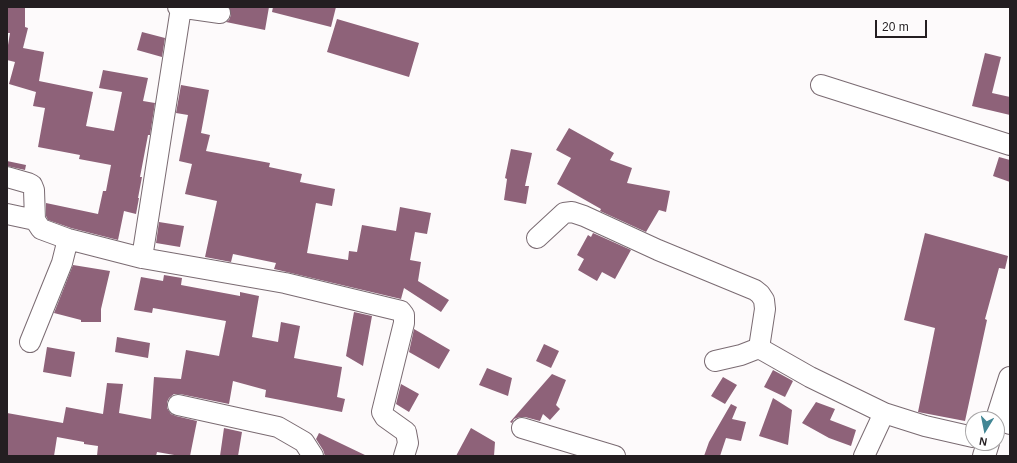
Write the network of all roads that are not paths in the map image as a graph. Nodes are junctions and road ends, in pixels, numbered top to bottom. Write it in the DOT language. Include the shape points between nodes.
graph roads {
  1 [pos="180,7"];
  2 [pos="220,13"];
  3 [pos="821,84"];
  4 [pos="1010,145"];
  5 [pos="7,177"];
  6 [pos="7,214"];
  7 [pos="35,220"];
  8 [pos="537,238"];
  9 [pos="68,239"];
  10 [pos="142,258"];
  11 [pos="30,342"];
  12 [pos="759,348"];
  13 [pos="715,361"];
  14 [pos="1010,378"];
  15 [pos="178,405"];
  16 [pos="1000,411"];
  17 [pos="884,413"];
  18 [pos="522,428"];
  19 [pos="965,435"];
  20 [pos="313,456"];
  21 [pos="404,456"];
  22 [pos="615,456"];
  23 [pos="864,456"];
  1 -- 2 [label="street"];
  1 -- 10 [label="street"];
  3 -- 4 [label="street"];
  5 -- 7 [label="street" via="32,185"];
  6 -- 7 [label="street"];
  7 -- 9 [label="street" via="41,229"];
  8 -- 12 [label="street" via="564,213 572,212 752,288 764,300"];
  9 -- 10 [label="street"];
  9 -- 11 [label="street" via="62,263"];
  10 -- 21 [label="street" via="285,283 401,311 404,323 382,412 406,432 408,443"];
  12 -- 13 [label="street"];
  12 -- 17 [label="street" via="810,377"];
  14 -- 16 [label="main road"];
  15 -- 20 [label="street" via="278,427 304,442"];
  17 -- 19 [label="street"];
  17 -- 23 [label="street"];
  18 -- 22 [label="street"];
}
